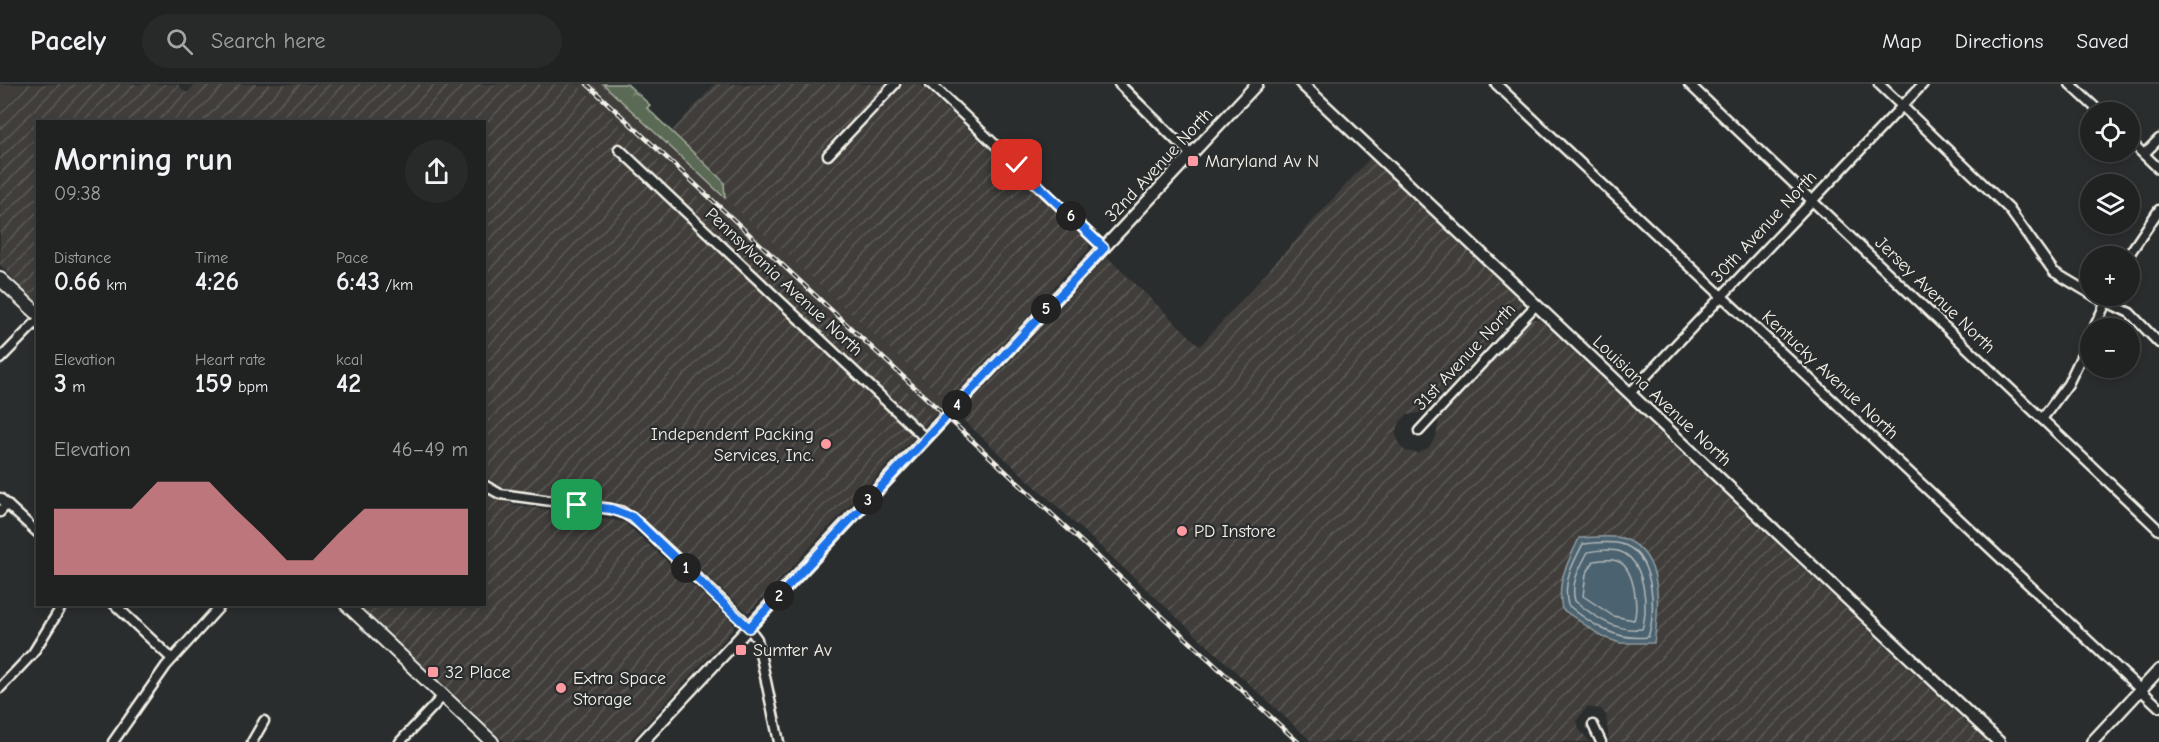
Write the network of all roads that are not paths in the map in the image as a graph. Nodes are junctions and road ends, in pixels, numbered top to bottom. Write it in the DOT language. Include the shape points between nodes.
graph roads {
  1 [pos="895,84"];
  2 [pos="931,84"];
  3 [pos="1119,84"];
  4 [pos="1257,84"];
  5 [pos="1302,84"];
  6 [pos="1496,84"];
  7 [pos="1689,84"];
  8 [pos="1879,84"];
  9 [pos="1923,84"];
  10 [pos="2070,84"];
  11 [pos="2089,102"];
  12 [pos="1902,105"];
  13 [pos="2159,139"];
  14 [pos="619,149"];
  15 [pos="2140,150"];
  16 [pos="2144,154"];
  17 [pos="828,155"];
  18 [pos="1191,155"];
  19 [pos="2159,169"];
  20 [pos="1812,201"];
  21 [pos="2159,210"];
  22 [pos="2135,246"];
  23 [pos="1104,248"];
  24 [pos="0,279"];
  25 [pos="2080,288"];
  26 [pos="1722,296"];
  27 [pos="1536,305"];
  28 [pos="2120,306"];
  29 [pos="36,312"];
  30 [pos="36,322"];
  31 [pos="2159,343"];
  32 [pos="0,359"];
  33 [pos="2080,359"];
  34 [pos="1630,393"];
  35 [pos="2042,419"];
  36 [pos="1419,431"];
  37 [pos="926,438"];
  38 [pos="486,485"];
  39 [pos="3,501"];
  40 [pos="0,512"];
  41 [pos="2159,530"];
  42 [pos="36,531"];
  43 [pos="62,606"];
  44 [pos="116,606"];
  45 [pos="220,606"];
  46 [pos="348,606"];
  47 [pos="749,628"];
  48 [pos="172,659"];
  49 [pos="2159,670"];
  50 [pos="0,688"];
  51 [pos="2140,691"];
  52 [pos="443,696"];
  53 [pos="2159,707"];
  54 [pos="264,721"];
  55 [pos="1593,725"];
  56 [pos="113,742"];
  57 [pos="252,742"];
  58 [pos="400,742"];
  59 [pos="492,742"];
  60 [pos="642,742"];
  61 [pos="779,742"];
  62 [pos="1601,742"];
  63 [pos="1999,742"];
  64 [pos="2092,742"];
  1 -- 17 [label="street"];
  2 -- 23 [label="street"];
  3 -- 18 [label="street"];
  4 -- 18 [label="street, 32nd Avenue North"];
  5 -- 27 [label="street, Louisiana Avenue North"];
  6 -- 26 [label="street, Kentucky Avenue North"];
  7 -- 20 [label="street, Jersey Avenue North"];
  8 -- 12 [label="street"];
  9 -- 12 [label="street, 30th Avenue North"];
  10 -- 11 [label="street"];
  12 -- 20 [label="street, 30th Avenue North"];
  12 -- 25 [label="street" via="2009,208 2045,264"];
  13 -- 16 [label="street"];
  14 -- 37 [label="street, Pennsylvania Avenue North"];
  15 -- 16 [label="street"];
  16 -- 19 [label="street"];
  18 -- 23 [label="street, 32nd Avenue North"];
  20 -- 26 [label="street, 30th Avenue North"];
  20 -- 35 [label="street, Jersey Avenue North"];
  21 -- 22 [label="street"];
  23 -- 37 [label="street, 32nd Avenue North"];
  24 -- 29 [label="main road"];
  26 -- 34 [label="street, 30th Avenue North"];
  26 -- 51 [label="street, Kentucky Avenue North"];
  27 -- 34 [label="street, Louisiana Avenue North"];
  27 -- 36 [label="street, 31st Avenue North"];
  28 -- 31 [label="street" via="2136,317"];
  30 -- 32 [label="street"];
  33 -- 35 [label="street" via="2068,384"];
  34 -- 63 [label="street, Louisiana Avenue North"];
  35 -- 41 [label="street, Jersey Avenue North"];
  37 -- 47 [label="street, 32nd Avenue North"];
  38 -- 47 [label="street" via="500,494 611,509 632,517"];
  39 -- 40 [label="street"];
  39 -- 42 [label="street"];
  43 -- 50 [label="street" via="33,653"];
  44 -- 48 [label="street"];
  45 -- 48 [label="street"];
  46 -- 52 [label="main road"];
  47 -- 60 [label="street, 32nd Avenue North"];
  47 -- 61 [label="street" via="757,639"];
  48 -- 56 [label="street"];
  49 -- 51 [label="street"];
  51 -- 53 [label="street, Kentucky Avenue North"];
  51 -- 64 [label="street"];
  52 -- 58 [label="street"];
  52 -- 59 [label="main road"];
  54 -- 57 [label="street"];
  55 -- 62 [label="street"];
}
